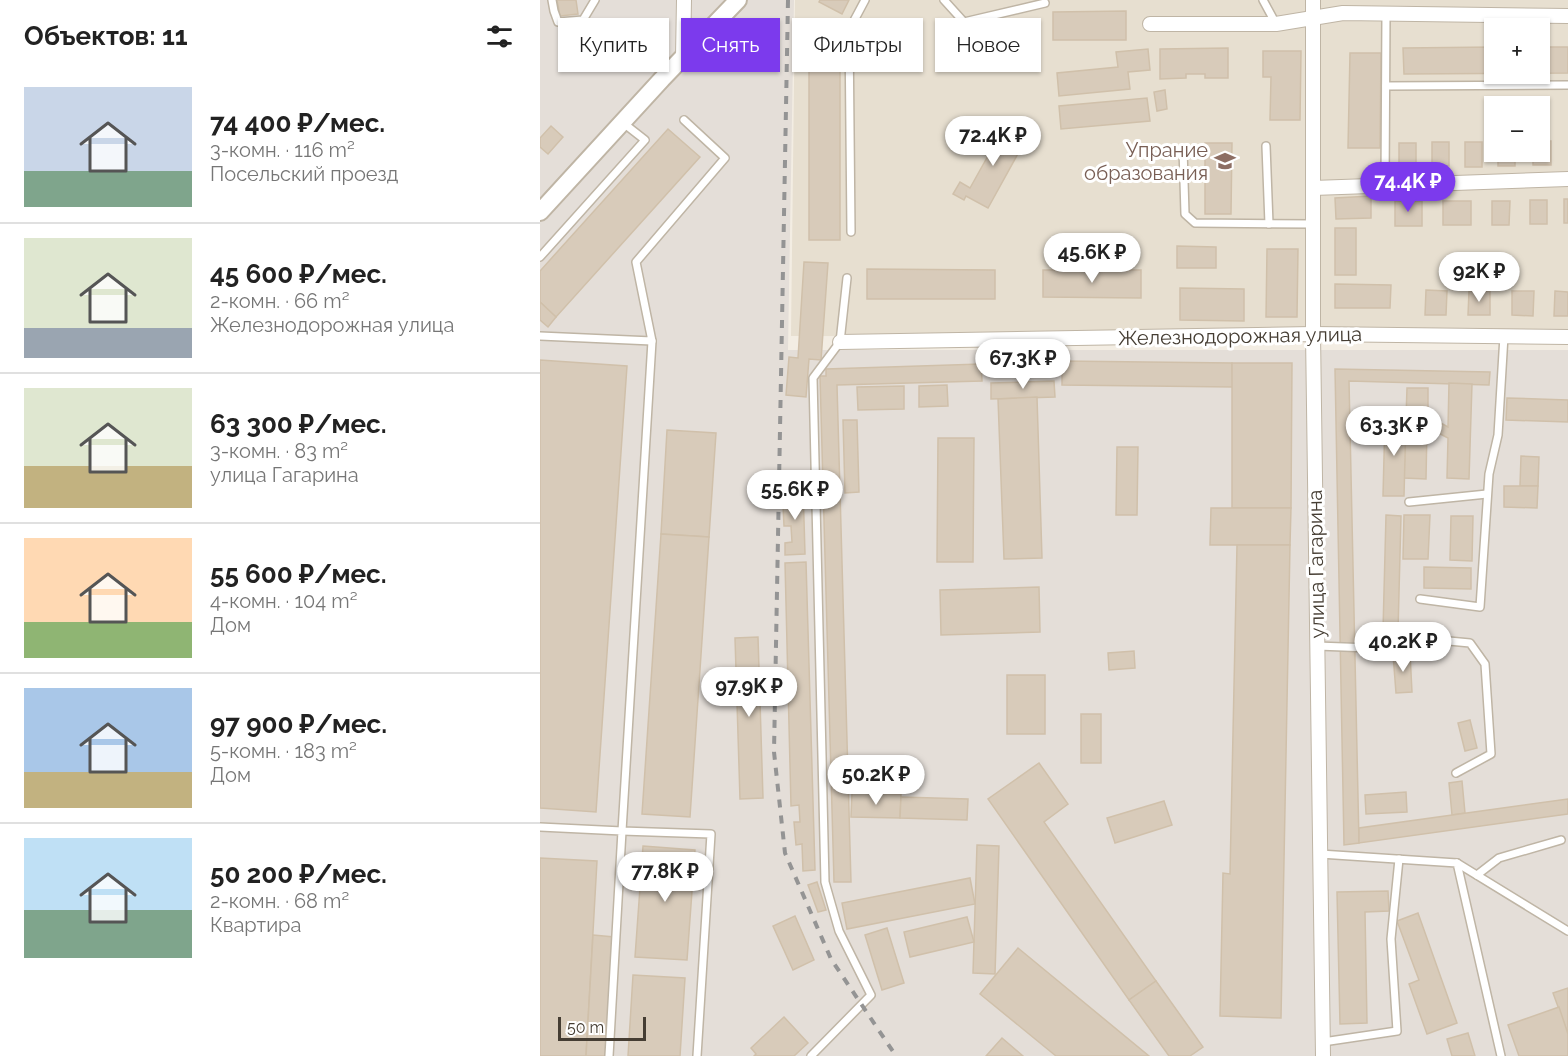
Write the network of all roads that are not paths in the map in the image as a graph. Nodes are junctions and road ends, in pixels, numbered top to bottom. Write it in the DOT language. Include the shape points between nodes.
graph roads {
  1 [pos="552,0"];
  2 [pos="595,0"];
  3 [pos="684,0"];
  4 [pos="738,0"];
  5 [pos="865,0"];
  6 [pos="944,0"];
  7 [pos="1263,0"];
  8 [pos="1313,0"];
  9 [pos="1045,3"];
  10 [pos="1386,14"];
  11 [pos="1568,16"];
  12 [pos="684,18"];
  13 [pos="721,18"];
  14 [pos="1312,18"];
  15 [pos="1150,24"];
  16 [pos="1276,24"];
  17 [pos="681,59"];
  18 [pos="1568,85"];
  19 [pos="1386,86"];
  20 [pos="684,120"];
  21 [pos="622,122"];
  22 [pos="1266,146"];
  23 [pos="1184,148"];
  24 [pos="1568,179"];
  25 [pos="1384,185"];
  26 [pos="1313,188"];
  27 [pos="540,212"];
  28 [pos="1269,224"];
  29 [pos="1313,224"];
  30 [pos="851,232"];
  31 [pos="540,257"];
  32 [pos="847,278"];
  33 [pos="1313,334"];
  34 [pos="540,336"];
  35 [pos="1504,336"];
  36 [pos="1568,337"];
  37 [pos="652,341"];
  38 [pos="840,342"];
  39 [pos="1488,494"];
  40 [pos="1409,502"];
  41 [pos="1420,599"];
  42 [pos="1317,646"];
  43 [pos="1456,772"];
  44 [pos="540,827"];
  45 [pos="621,831"];
  46 [pos="1561,840"];
  47 [pos="1320,854"];
  48 [pos="1399,859"];
  49 [pos="1457,863"];
  50 [pos="1477,875"];
  51 [pos="1568,931"];
  52 [pos="1323,1049"];
  53 [pos="609,1056"];
  54 [pos="697,1056"];
  55 [pos="813,1056"];
  56 [pos="1501,1056"];
  1 -- 2 [label="lane" via="558,22 582,20"];
  3 -- 12 [label="street"];
  4 -- 13 [label="street"];
  5 -- 30 [label="lane" via="849,30"];
  6 -- 9 [label="lane" via="964,22"];
  7 -- 16 [label="lane"];
  8 -- 14 [label="street, улица Гагарина"];
  10 -- 11 [label="street"];
  10 -- 14 [label="street" via="1343,13"];
  10 -- 19 [label="lane"];
  14 -- 16 [label="street"];
  14 -- 26 [label="street, улица Гагарина"];
  15 -- 16 [label="street"];
  17 -- 21 [label="street"];
  18 -- 19 [label="lane"];
  19 -- 25 [label="lane"];
  20 -- 37 [label="lane" via="725,158 636,262"];
  21 -- 27 [label="street"];
  21 -- 31 [label="lane" via="645,140"];
  22 -- 28 [label="lane"];
  23 -- 28 [label="lane" via="1185,214 1195,223"];
  24 -- 25 [label="street"];
  25 -- 26 [label="street"];
  26 -- 29 [label="street, улица Гагарина"];
  28 -- 29 [label="lane"];
  29 -- 33 [label="street, улица Гагарина"];
  32 -- 38 [label="lane"];
  33 -- 35 [label="street, Железнодорожная улица"];
  33 -- 38 [label="street, Железнодорожная улица"];
  33 -- 42 [label="street, улица Гагарина"];
  34 -- 37 [label="lane"];
  35 -- 36 [label="street, Железнодорожная улица"];
  35 -- 39 [label="lane" via="1498,435"];
  37 -- 45 [label="lane"];
  38 -- 55 [label="lane" via="813,378 825,882 839,931 871,995"];
  39 -- 40 [label="lane"];
  39 -- 41 [label="lane" via="1480,607"];
  42 -- 43 [label="lane" via="1397,650 1449,640 1470,643 1485,664 1491,754"];
  42 -- 47 [label="street, улица Гагарина"];
  44 -- 45 [label="lane"];
  45 -- 53 [label="lane"];
  45 -- 54 [label="lane" via="711,834"];
  46 -- 50 [label="lane" via="1499,858"];
  47 -- 48 [label="lane"];
  47 -- 52 [label="street, улица Гагарина"];
  48 -- 49 [label="lane"];
  48 -- 52 [label="lane" via="1391,939 1397,1031"];
  49 -- 50 [label="lane"];
  49 -- 56 [label="lane"];
  50 -- 51 [label="lane"];
}
